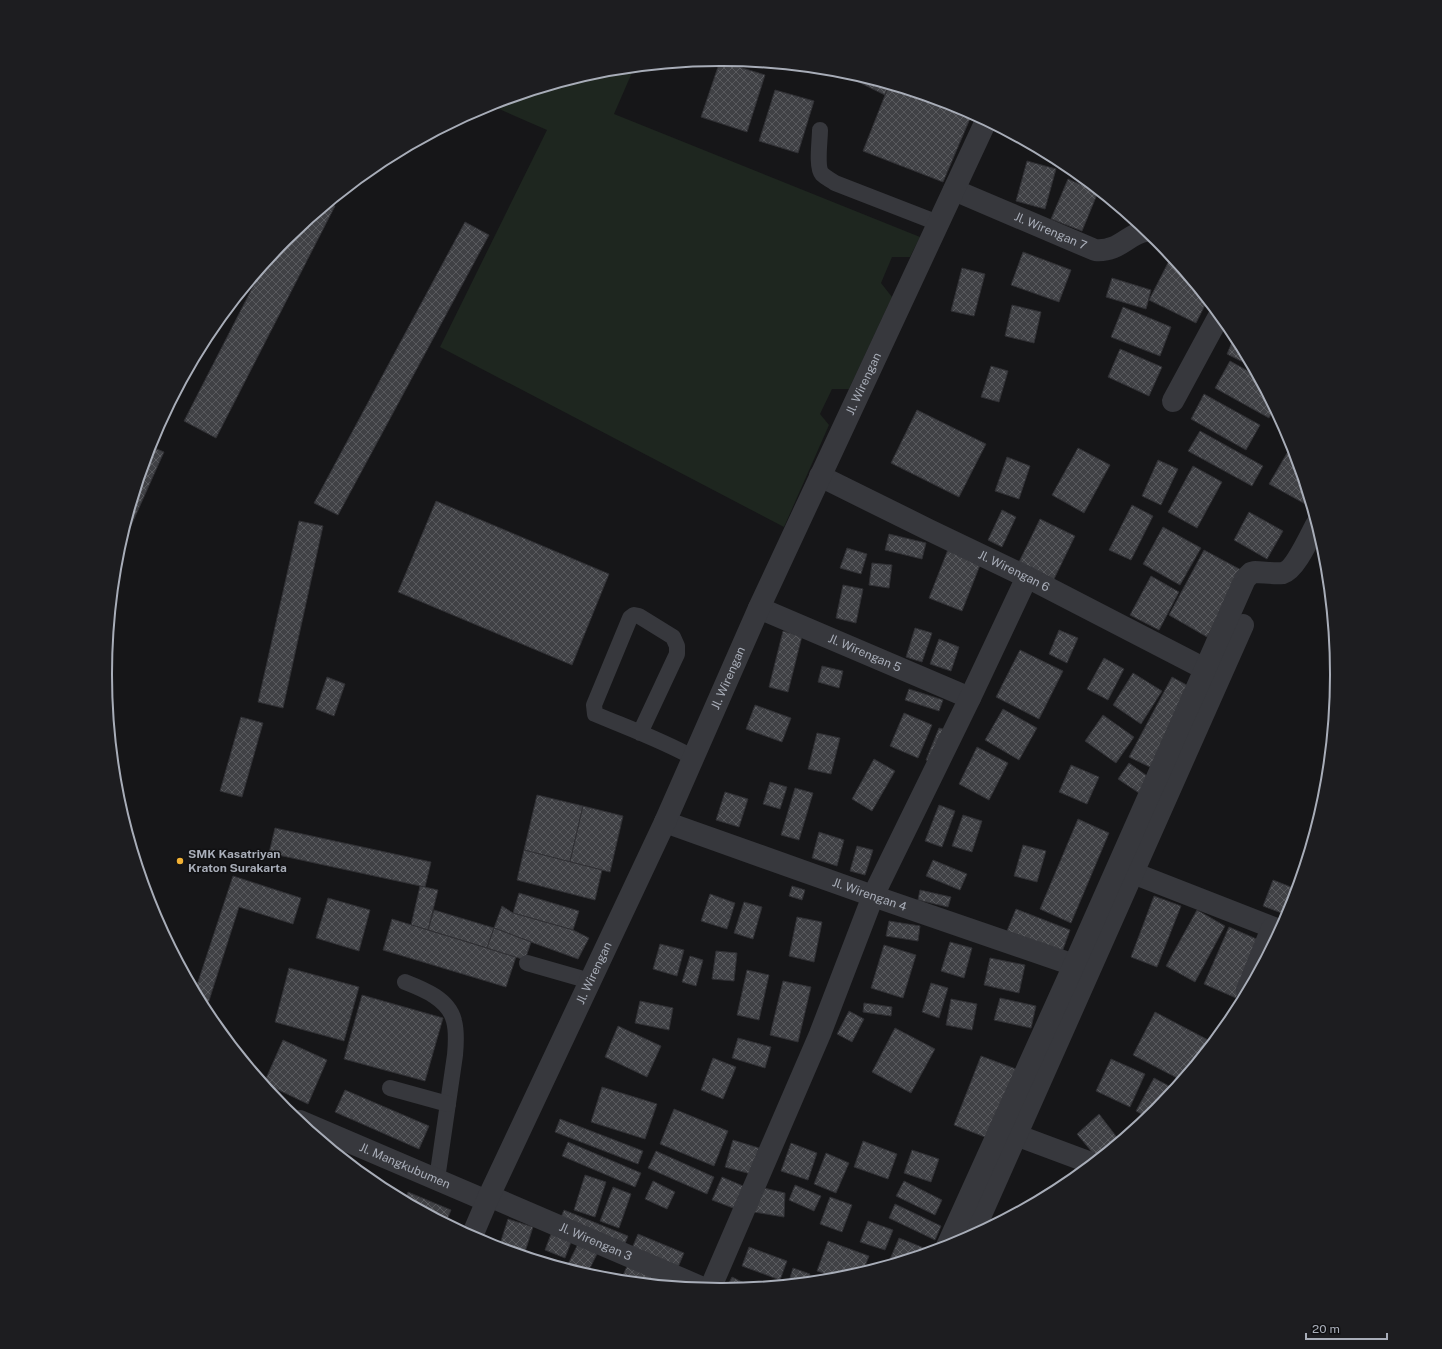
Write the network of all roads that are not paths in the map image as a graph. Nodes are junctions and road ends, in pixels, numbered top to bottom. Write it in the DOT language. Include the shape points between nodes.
graph roads {
  1 [pos="984,126"];
  2 [pos="820,130"];
  3 [pos="954,190"];
  4 [pos="938,223"];
  5 [pos="1140,234"];
  6 [pos="1216,321"];
  7 [pos="1173,401"];
  8 [pos="820,476"];
  9 [pos="1312,531"];
  10 [pos="1027,577"];
  11 [pos="759,608"];
  12 [pos="1243,625"];
  13 [pos="1205,669"];
  14 [pos="970,698"];
  15 [pos="640,733"];
  16 [pos="692,757"];
  17 [pos="665,822"];
  18 [pos="1133,873"];
  19 [pos="873,896"];
  20 [pos="1274,928"];
  21 [pos="527,963"];
  22 [pos="1074,965"];
  23 [pos="590,981"];
  24 [pos="405,982"];
  25 [pos="390,1088"];
  26 [pos="448,1104"];
  27 [pos="315,1127"];
  28 [pos="1016,1134"];
  29 [pos="1086,1161"];
  30 [pos="436,1179"];
  31 [pos="488,1198"];
  32 [pos="977,1226"];
  33 [pos="474,1231"];
  34 [pos="950,1238"];
  35 [pos="689,1282"];
  36 [pos="713,1283"];
  1 -- 3 [label="street, Jl. Wirengan"];
  2 -- 4 [label="lane" via="819,166 826,178"];
  3 -- 4 [label="street, Jl. Wirengan"];
  3 -- 5 [label="street, Jl. Wirengan 7" via="1094,250 1112,249"];
  4 -- 8 [label="street, Jl. Wirengan"];
  6 -- 7 [label="street"];
  8 -- 10 [label="street, Jl. Wirengan 6"];
  8 -- 11 [label="street, Jl. Wirengan"];
  9 -- 13 [label="street" via="1287,571 1255,572 1248,576"];
  10 -- 13 [label="street, Jl. Wirengan 6"];
  10 -- 14 [label="street"];
  11 -- 14 [label="street, Jl. Wirengan 5"];
  11 -- 16 [label="street, Jl. Wirengan"];
  12 -- 18 [label="street"];
  13 -- 22 [label="street"];
  14 -- 19 [label="street"];
  15 -- 15 [label="lane" via="677,654 677,646 673,637 634,615 630,618 593,709 595,714"];
  15 -- 16 [label="lane"];
  16 -- 17 [label="street, Jl. Wirengan"];
  17 -- 19 [label="street, Jl. Wirengan 4"];
  17 -- 23 [label="street, Jl. Wirengan"];
  18 -- 20 [label="street"];
  18 -- 28 [label="street"];
  19 -- 22 [label="street, Jl. Wirengan 4"];
  19 -- 36 [label="street" via="820,1034"];
  21 -- 23 [label="lane"];
  22 -- 34 [label="street"];
  23 -- 31 [label="street, Jl. Wirengan"];
  24 -- 26 [label="lane" via="436,996 454,1020 455,1055"];
  25 -- 26 [label="lane"];
  26 -- 30 [label="lane"];
  27 -- 30 [label="street, Jl. Mangkubumen"];
  28 -- 29 [label="street"];
  28 -- 32 [label="street"];
  30 -- 31 [label="street, Jl. Mangkubumen"];
  31 -- 33 [label="street, Jl. Wirengan"];
  31 -- 35 [label="street, Jl. Wirengan 3"];
}
